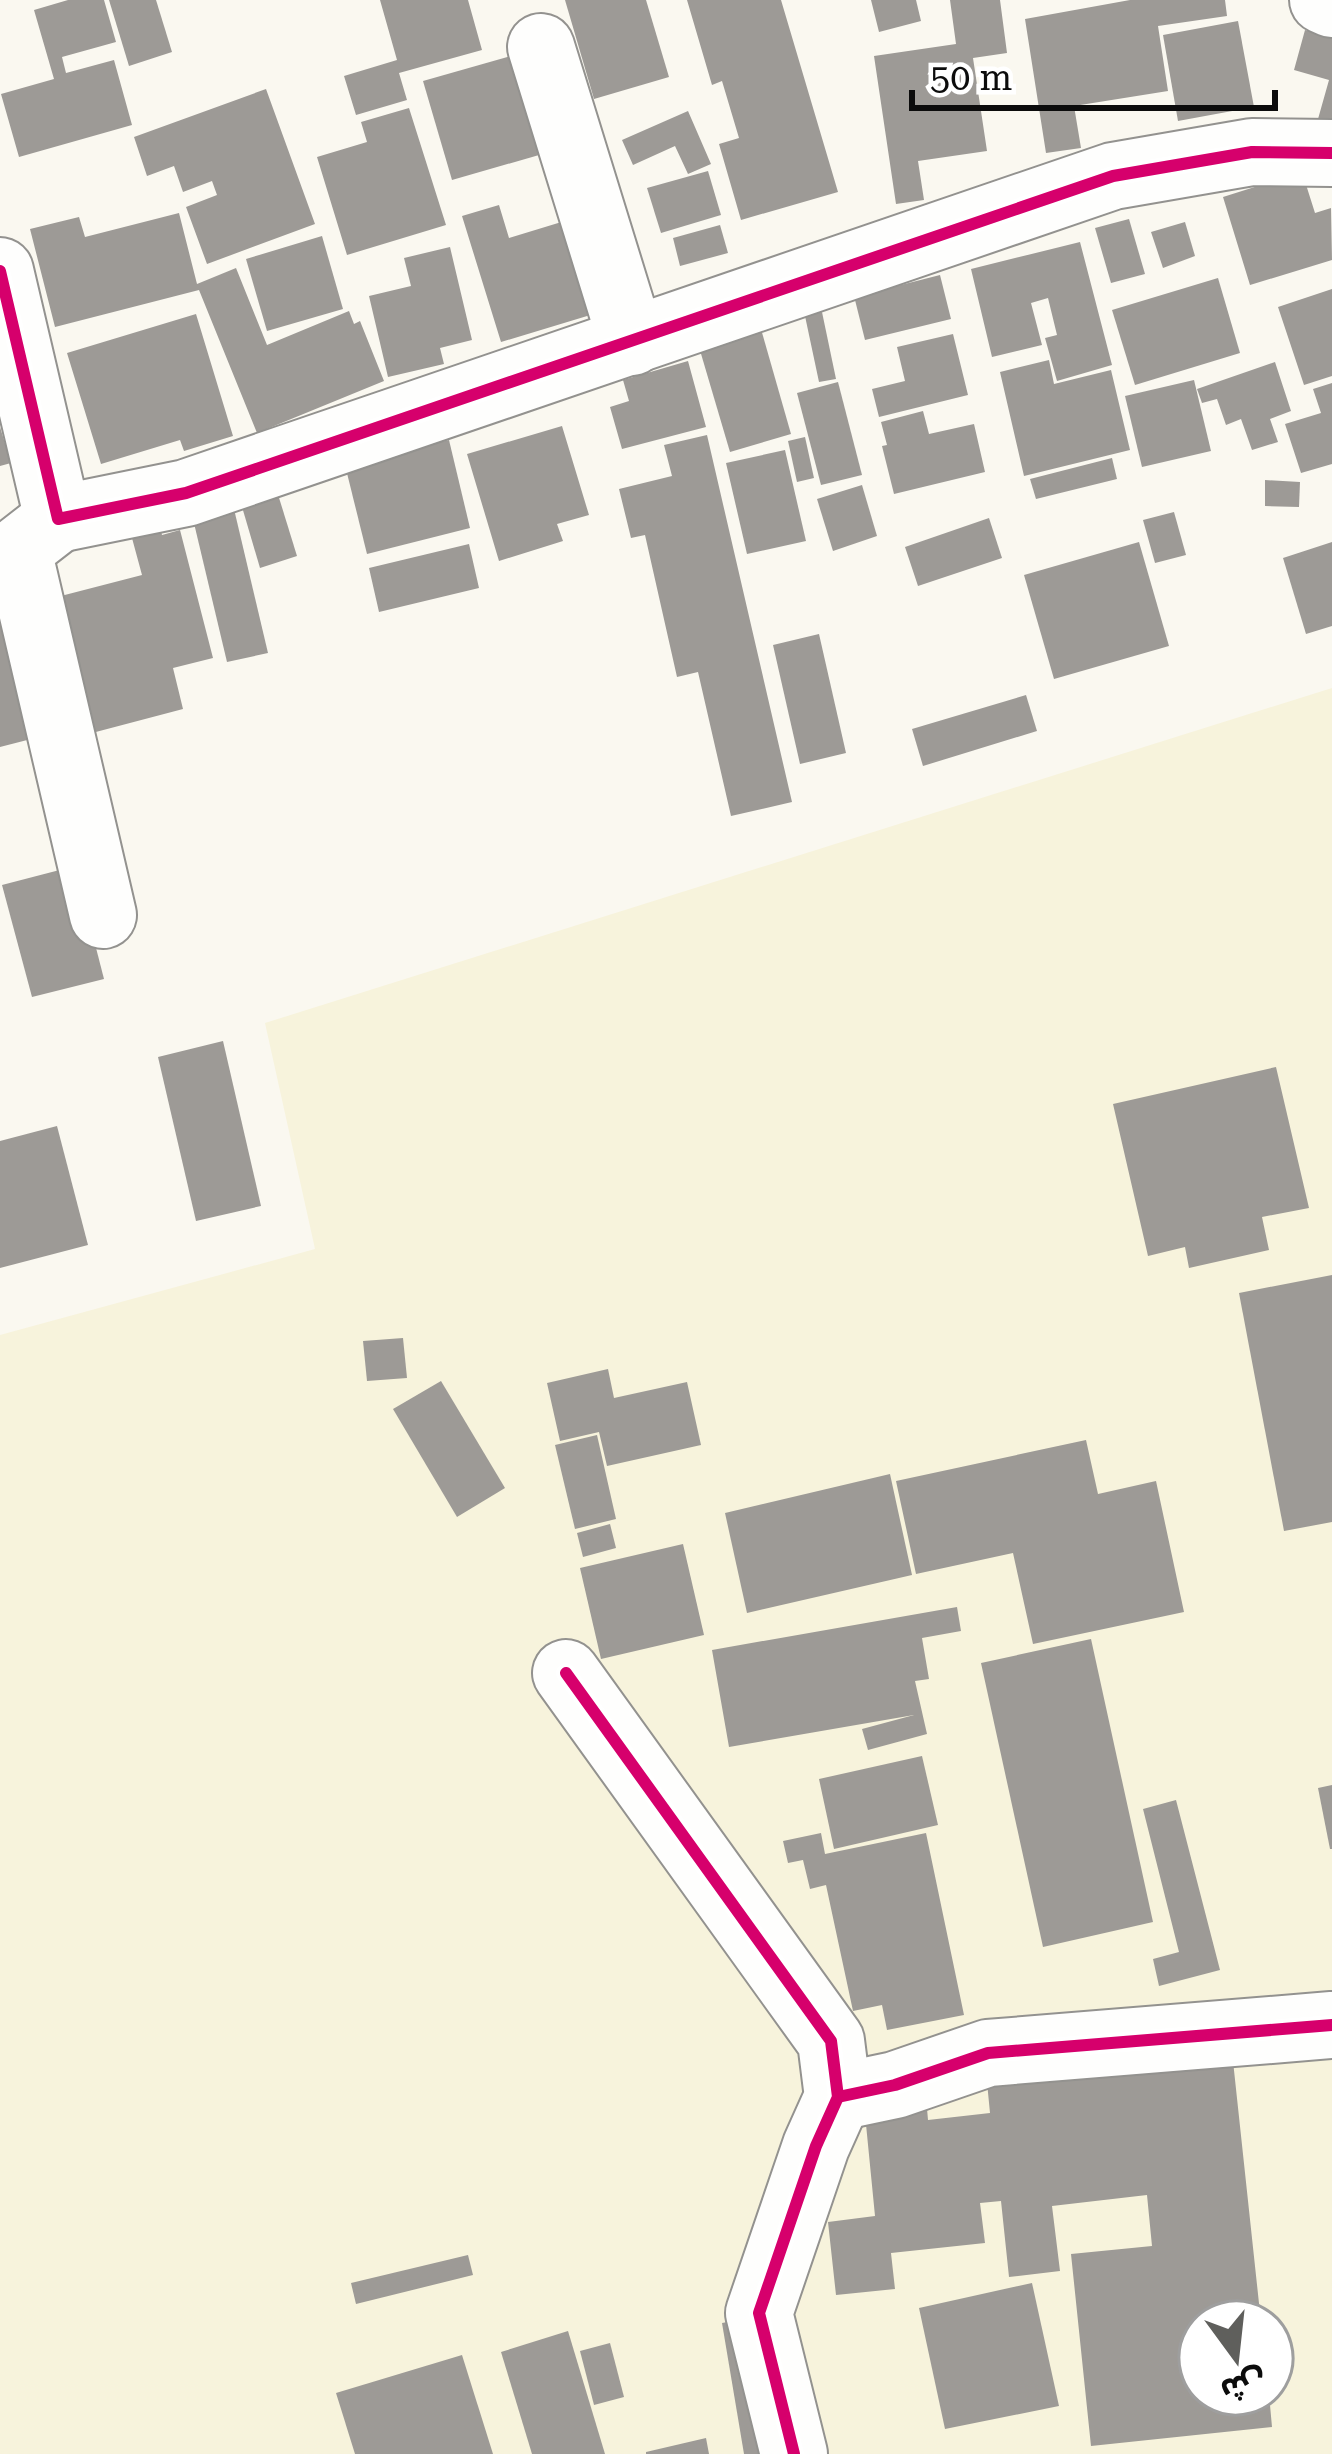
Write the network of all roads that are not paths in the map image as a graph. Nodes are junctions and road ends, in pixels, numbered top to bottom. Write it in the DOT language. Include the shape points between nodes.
graph roads {
  1 [pos="1323,0"];
  2 [pos="1332,4"];
  3 [pos="541,47"];
  4 [pos="1332,153"];
  5 [pos="0,271"];
  6 [pos="632,342"];
  7 [pos="58,519"];
  8 [pos="103,914"];
  9 [pos="566,1673"];
  10 [pos="1332,2025"];
  11 [pos="838,2097"];
  12 [pos="794,2454"];
  1 -- 2 [label="street"];
  3 -- 6 [label="street"];
  4 -- 6 [label="street" via="1252,152 1113,176"];
  5 -- 7 [label="street"];
  6 -- 7 [label="street" via="186,493"];
  7 -- 8 [label="street" via="18,550"];
  9 -- 11 [label="street" via="831,2041"];
  10 -- 11 [label="street" via="988,2053"];
  11 -- 12 [label="street" via="759,2313"];
}
